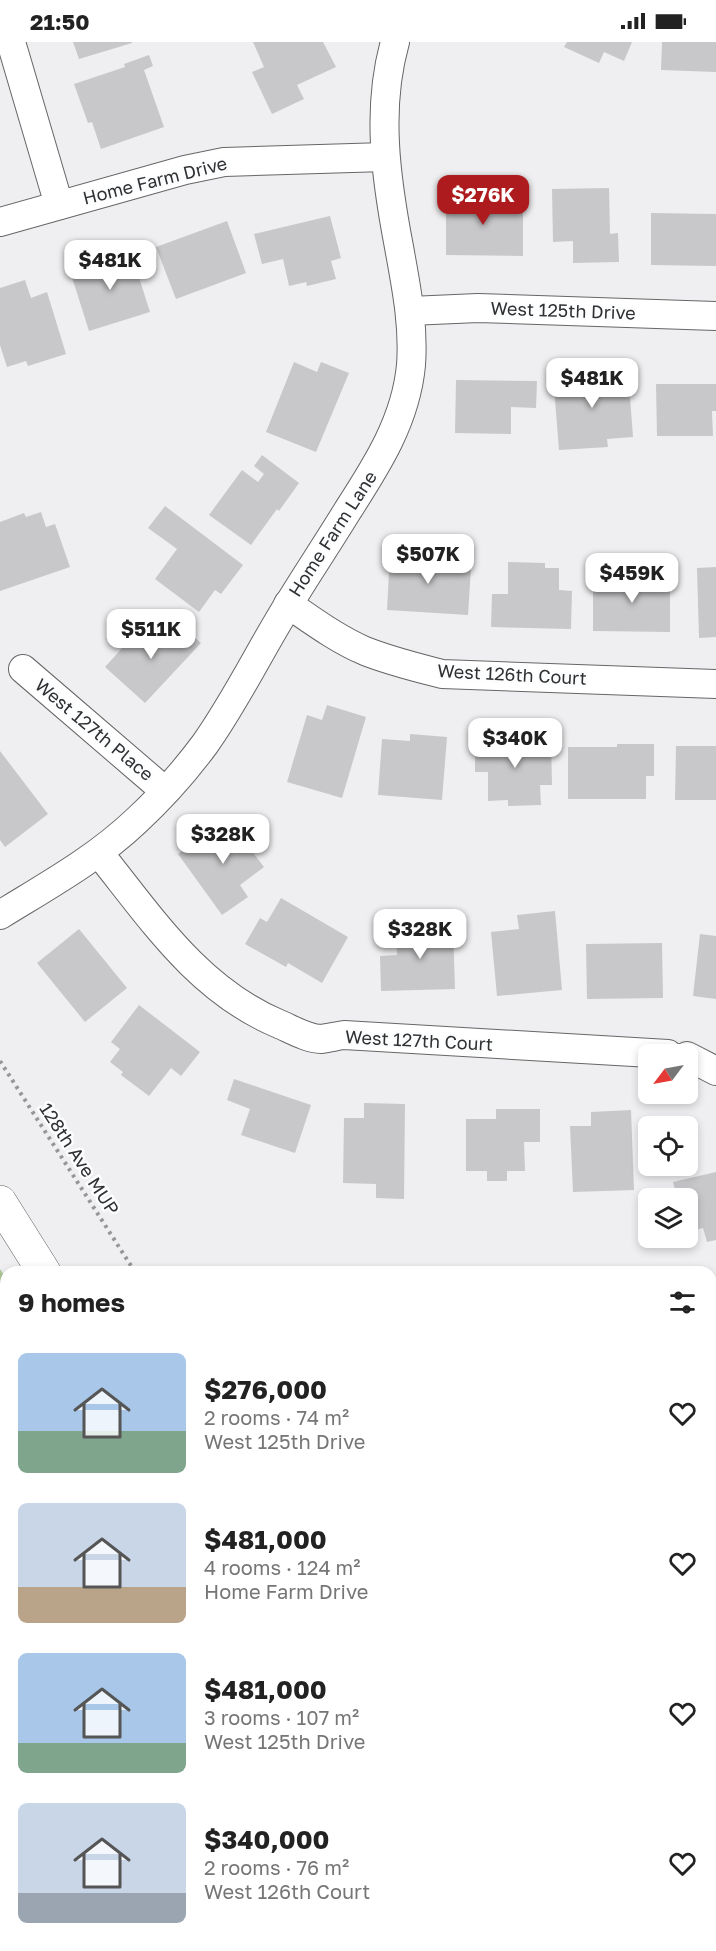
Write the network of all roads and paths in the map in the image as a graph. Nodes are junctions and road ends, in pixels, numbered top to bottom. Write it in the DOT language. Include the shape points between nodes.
graph roads {
  1 [pos="11,42"];
  2 [pos="395,42"];
  3 [pos="385,157"];
  4 [pos="59,205"];
  5 [pos="0,222"];
  6 [pos="410,311"];
  7 [pos="716,316"];
  8 [pos="288,604"];
  9 [pos="23,669"];
  10 [pos="716,684"];
  11 [pos="165,791"];
  12 [pos="99,853"];
  13 [pos="0,915"];
  14 [pos="638,1052"];
  15 [pos="0,1061"];
  16 [pos="698,1062"];
  17 [pos="716,1071"];
  18 [pos="0,1202"];
  19 [pos="40,1266"];
  20 [pos="131,1266"];
  1 -- 4 [label="street"];
  2 -- 3 [label="street, Home Farm Lane" via="385,91"];
  3 -- 4 [label="street, Home Farm Drive" via="224,162"];
  3 -- 6 [label="street, Home Farm Lane"];
  4 -- 5 [label="street, Home Farm Drive"];
  6 -- 7 [label="street, West 125th Drive" via="478,308"];
  6 -- 8 [label="street, Home Farm Lane" via="411,365 397,421 382,457"];
  8 -- 10 [label="street, West 126th Court" via="363,650 442,674"];
  8 -- 11 [label="street, Home Farm Lane" via="205,744"];
  9 -- 11 [label="street, West 127th Place"];
  11 -- 12 [label="street, Home Farm Lane"];
  12 -- 13 [label="street, Home Farm Lane"];
  12 -- 14 [label="street, West 127th Court" via="184,959 257,1015 298,1032 319,1039 344,1035"];
  15 -- 20 [label="path, 128th Ave MUP"];
  16 -- 17 [label="street"];
  18 -- 19 [label="main road"];
}
